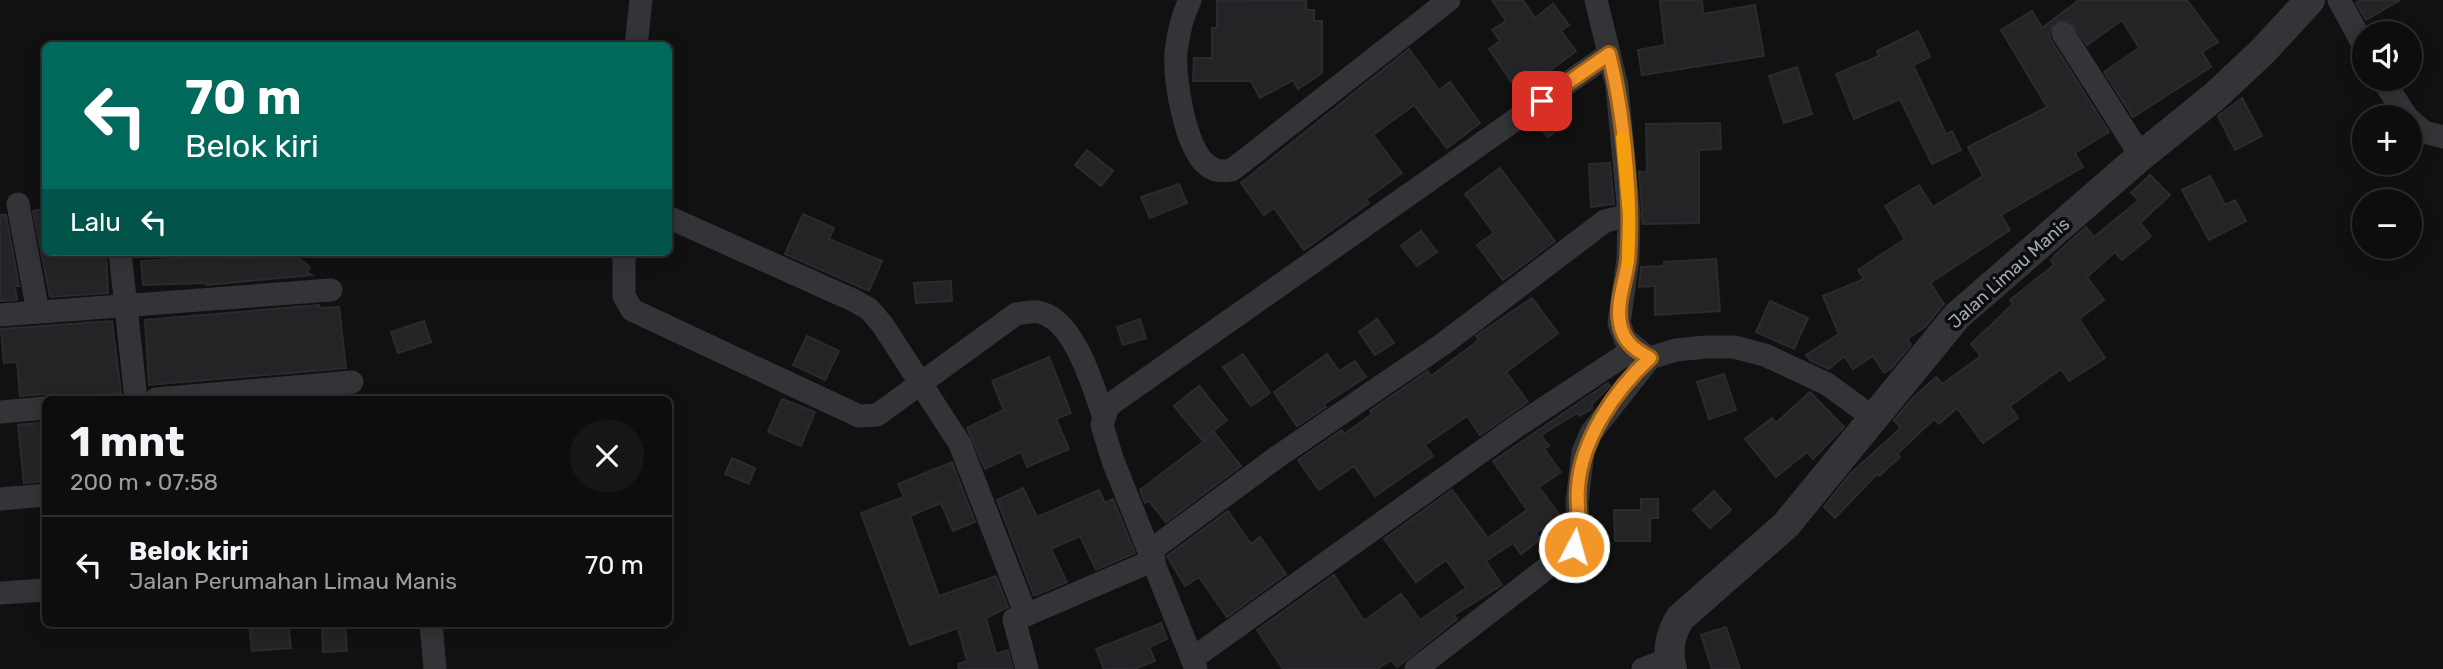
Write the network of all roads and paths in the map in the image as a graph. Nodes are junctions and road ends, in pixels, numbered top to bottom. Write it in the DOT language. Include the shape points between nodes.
graph roads {
  1 [pos="641,0"];
  2 [pos="1190,0"];
  3 [pos="1449,0"];
  4 [pos="1596,0"];
  5 [pos="2310,0"];
  6 [pos="2339,0"];
  7 [pos="2352,24"];
  8 [pos="2063,33"];
  9 [pos="636,42"];
  10 [pos="1609,54"];
  11 [pos="2422,130"];
  12 [pos="2443,137"];
  13 [pos="2141,156"];
  14 [pos="18,204"];
  15 [pos="1629,215"];
  16 [pos="672,219"];
  17 [pos="120,256"];
  18 [pos="624,256"];
  19 [pos="331,290"];
  20 [pos="126,304"];
  21 [pos="38,312"];
  22 [pos="0,316"];
  23 [pos="1642,354"];
  24 [pos="352,382"];
  25 [pos="921,382"];
  26 [pos="136,396"];
  27 [pos="191,396"];
  28 [pos="42,408"];
  29 [pos="0,412"];
  30 [pos="1103,415"];
  31 [pos="1875,419"];
  32 [pos="42,495"];
  33 [pos="0,499"];
  34 [pos="1152,556"];
  35 [pos="42,590"];
  36 [pos="0,593"];
  37 [pos="1026,615"];
  38 [pos="431,627"];
  39 [pos="1194,664"];
  40 [pos="1662,666"];
  41 [pos="435,669"];
  42 [pos="1027,669"];
  43 [pos="1416,669"];
  1 -- 9 [label="street"];
  2 -- 3 [label="street" via="1176,52 1180,102 1200,158 1220,172 1232,170"];
  4 -- 10 [label="street"];
  5 -- 13 [label="street, Jalan Limau Manis" via="2214,97"];
  6 -- 7 [label="street"];
  8 -- 13 [label="street"];
  10 -- 15 [label="street" via="1617,86"];
  10 -- 30 [label="street" via="1196,342 1108,406"];
  11 -- 12 [label="street"];
  13 -- 31 [label="street, Jalan Limau Manis" via="1957,316"];
  14 -- 21 [label="street"];
  15 -- 23 [label="street" via="1619,323 1625,339"];
  15 -- 34 [label="street" via="1605,220 1443,344 1278,457"];
  16 -- 25 [label="street" via="869,309"];
  17 -- 20 [label="street"];
  18 -- 25 [label="street" via="624,296 632,310 859,416 877,415"];
  19 -- 20 [label="street"];
  20 -- 21 [label="street"];
  20 -- 26 [label="street"];
  21 -- 22 [label="street"];
  23 -- 31 [label="street" via="1734,346 1827,384"];
  23 -- 39 [label="street" via="1517,426"];
  23 -- 43 [label="street" via="1583,452 1577,502 1579,536 1574,547"];
  24 -- 27 [label="street"];
  25 -- 30 [label="street" via="1016,314 1038,312 1056,320 1072,341 1088,370"];
  25 -- 37 [label="street" via="960,444"];
  28 -- 29 [label="street"];
  30 -- 34 [label="street" via="1113,461"];
  31 -- 40 [label="street, Jalan Limau Manis" via="1786,525 1680,618"];
  32 -- 33 [label="street"];
  34 -- 37 [label="street"];
  34 -- 39 [label="street"];
  35 -- 36 [label="street"];
  37 -- 42 [label="street" via="1014,619"];
  38 -- 41 [label="street"];
}
